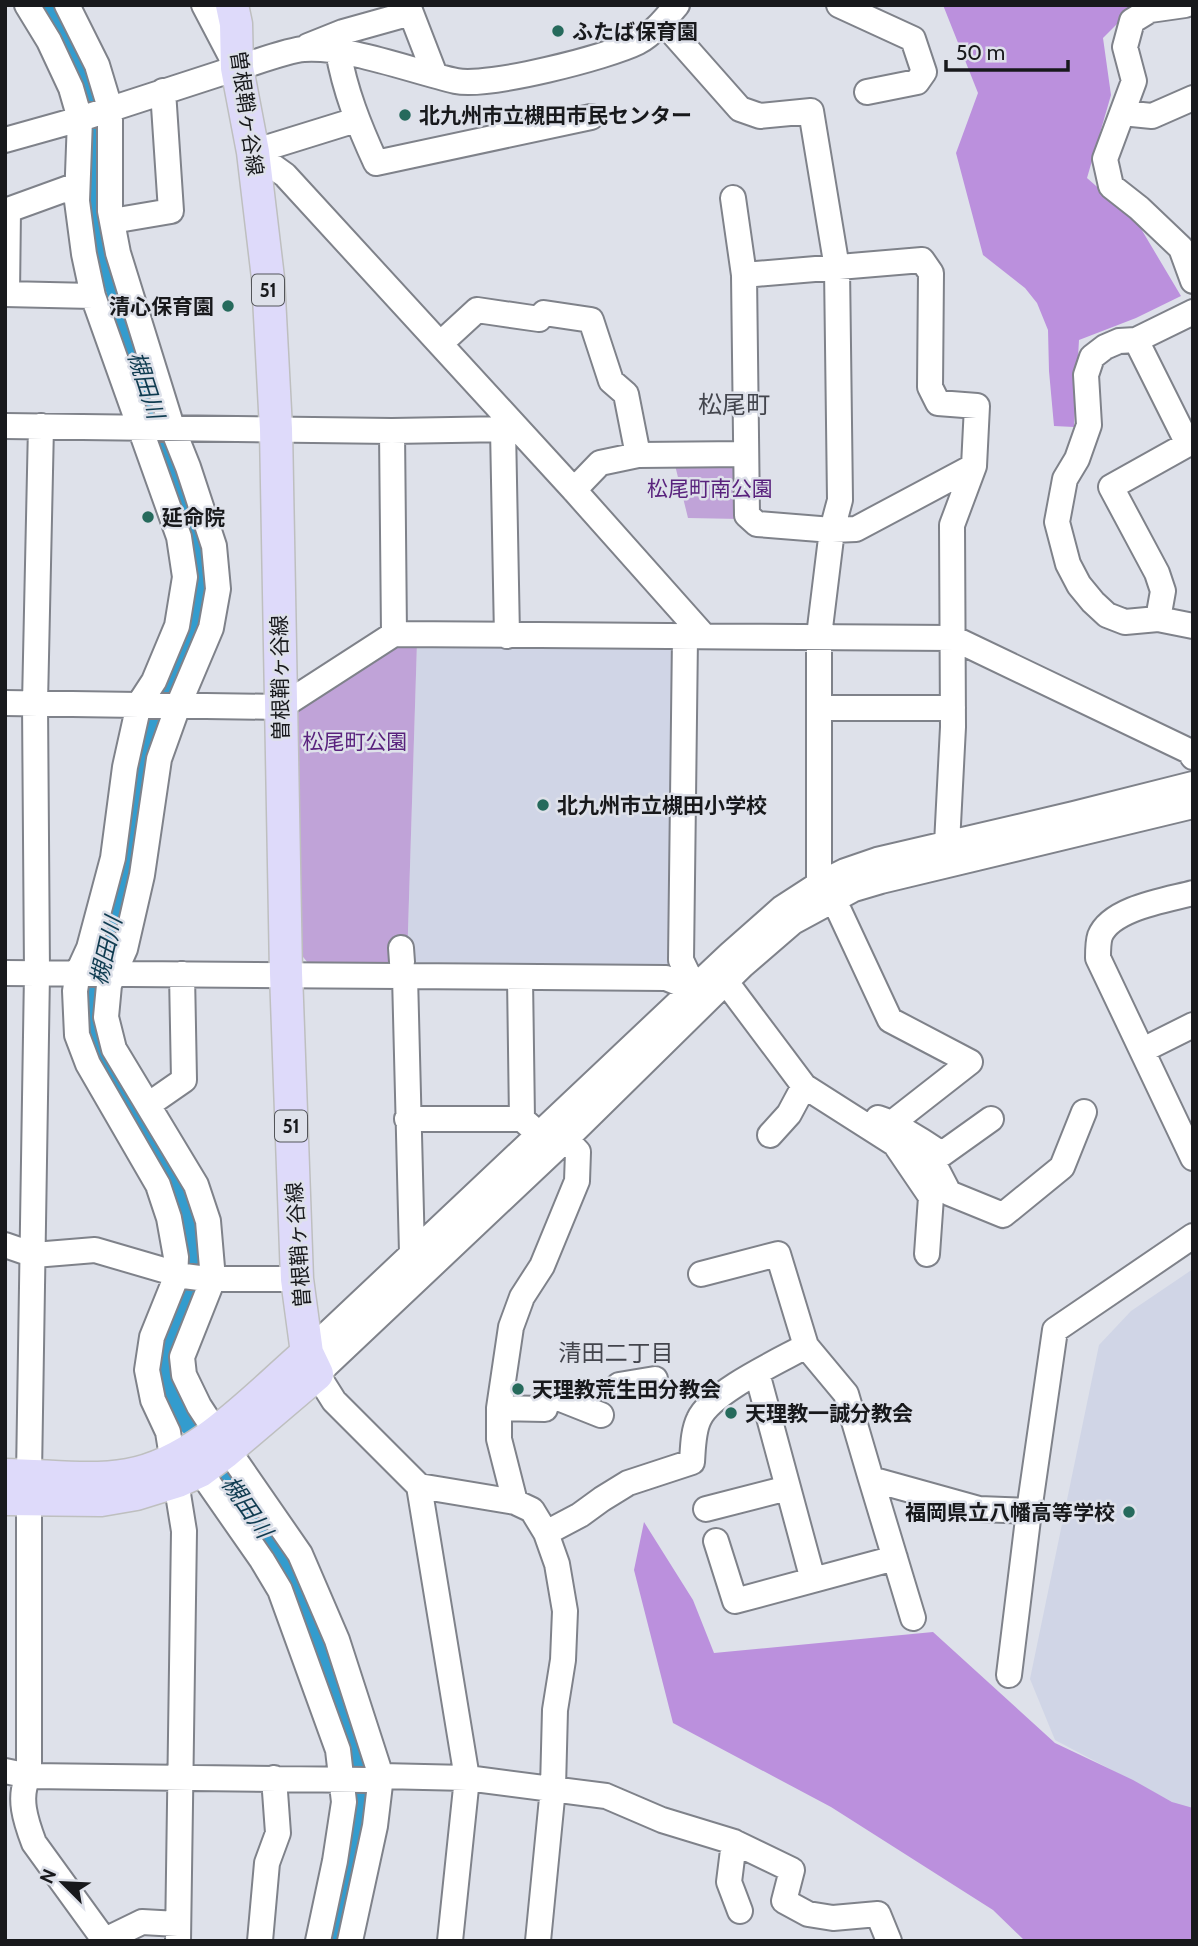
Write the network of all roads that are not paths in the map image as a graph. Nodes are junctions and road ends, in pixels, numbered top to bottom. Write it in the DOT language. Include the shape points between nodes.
graph roads {
  1 [pos="27,5"];
  2 [pos="67,5"];
  3 [pos="204,5"];
  4 [pos="232,5"];
  5 [pos="839,5"];
  6 [pos="1185,5"];
  7 [pos="407,9"];
  8 [pos="670,13"];
  9 [pos="303,49"];
  10 [pos="338,51"];
  11 [pos="237,68"];
  12 [pos="435,75"];
  13 [pos="163,91"];
  14 [pos="867,92"];
  15 [pos="1193,98"];
  16 [pos="110,108"];
  17 [pos="1122,113"];
  18 [pos="591,117"];
  19 [pos="80,118"];
  20 [pos="356,120"];
  21 [pos="5,140"];
  22 [pos="253,152"];
  23 [pos="77,186"];
  24 [pos="733,198"];
  25 [pos="112,221"];
  26 [pos="837,268"];
  27 [pos="744,275"];
  28 [pos="1193,281"];
  29 [pos="6,294"];
  30 [pos="93,296"];
  31 [pos="1193,312"];
  32 [pos="1136,340"];
  33 [pos="440,344"];
  34 [pos="5,426"];
  35 [pos="41,426"];
  36 [pos="139,426"];
  37 [pos="172,427"];
  38 [pos="276,429"];
  39 [pos="510,429"];
  40 [pos="392,431"];
  41 [pos="746,454"];
  42 [pos="638,455"];
  43 [pos="974,466"];
  44 [pos="574,490"];
  45 [pos="832,530"];
  46 [pos="1158,619"];
  47 [pos="1193,626"];
  48 [pos="394,634"];
  49 [pos="507,636"];
  50 [pos="695,636"];
  51 [pos="819,636"];
  52 [pos="953,638"];
  53 [pos="5,703"];
  54 [pos="35,703"];
  55 [pos="143,704"];
  56 [pos="175,706"];
  57 [pos="281,707"];
  58 [pos="819,708"];
  59 [pos="953,708"];
  60 [pos="1193,757"];
  61 [pos="1193,784"];
  62 [pos="1193,806"];
  63 [pos="947,844"];
  64 [pos="1193,893"];
  65 [pos="826,897"];
  66 [pos="403,962"];
  67 [pos="5,973"];
  68 [pos="37,973"];
  69 [pos="97,973"];
  70 [pos="286,973"];
  71 [pos="182,974"];
  72 [pos="520,978"];
  73 [pos="711,989"];
  74 [pos="1193,1026"];
  75 [pos="1143,1050"];
  76 [pos="804,1086"];
  77 [pos="828,1101"];
  78 [pos="148,1105"];
  79 [pos="1084,1112"];
  80 [pos="407,1119"];
  81 [pos="991,1119"];
  82 [pos="892,1123"];
  83 [pos="531,1127"];
  84 [pos="770,1135"];
  85 [pos="566,1139"];
  86 [pos="922,1141"];
  87 [pos="1193,1158"];
  88 [pos="1193,1236"];
  89 [pos="5,1245"];
  90 [pos="412,1253"];
  91 [pos="927,1254"];
  92 [pos="34,1255"];
  93 [pos="701,1274"];
  94 [pos="195,1277"];
  95 [pos="297,1279"];
  96 [pos="806,1346"];
  97 [pos="312,1364"];
  98 [pos="757,1373"];
  99 [pos="655,1379"];
  100 [pos="620,1385"];
  101 [pos="499,1408"];
  102 [pos="601,1415"];
  103 [pos="202,1454"];
  104 [pos="871,1479"];
  105 [pos="419,1486"];
  106 [pos="17,1487"];
  107 [pos="788,1488"];
  108 [pos="514,1502"];
  109 [pos="706,1509"];
  110 [pos="1029,1511"];
  111 [pos="546,1533"];
  112 [pos="716,1541"];
  113 [pos="895,1558"];
  114 [pos="813,1580"];
  115 [pos="913,1618"];
  116 [pos="1009,1675"];
  117 [pos="17,1773"];
  118 [pos="181,1777"];
  119 [pos="274,1778"];
  120 [pos="467,1778"];
  121 [pos="359,1779"];
  122 [pos="554,1788"];
  123 [pos="734,1842"];
  124 [pos="740,1911"];
  125 [pos="178,1933"];
  126 [pos="543,1934"];
  127 [pos="105,1941"];
  128 [pos="260,1941"];
  129 [pos="318,1941"];
  130 [pos="350,1941"];
  131 [pos="450,1941"];
  132 [pos="889,1941"];
  1 -- 19 [label="street" via="49,41"];
  2 -- 16 [label="street" via="97,65"];
  3 -- 11 [label="street"];
  4 -- 11 [label="main road, 曽根鞘ヶ谷線 / 51"];
  5 -- 14 [label="street" via="913,38 924,72 917,82"];
  6 -- 17 [label="street" via="1150,10 1132,22 1125,47 1134,81"];
  7 -- 9 [label="street"];
  7 -- 12 [label="street"];
  8 -- 12 [label="street" via="640,41 608,53 485,82 459,82"];
  8 -- 26 [label="street" via="740,109 760,116 822,109"];
  9 -- 10 [label="street"];
  9 -- 11 [label="street"];
  10 -- 12 [label="street"];
  10 -- 20 [label="street"];
  11 -- 13 [label="street"];
  11 -- 22 [label="main road, 曽根鞘ヶ谷線 / 51"];
  13 -- 16 [label="street"];
  13 -- 25 [label="street" via="171,211"];
  15 -- 17 [label="street" via="1152,116"];
  16 -- 19 [label="street"];
  16 -- 25 [label="street"];
  17 -- 28 [label="street" via="1105,159 1111,186 1181,248"];
  18 -- 20 [label="street" via="376,163"];
  19 -- 21 [label="street"];
  19 -- 23 [label="street"];
  20 -- 22 [label="street"];
  22 -- 33 [label="street" via="285,175"];
  22 -- 38 [label="main road, 曽根鞘ヶ谷線 / 51" via="268,278"];
  23 -- 29 [label="street" via="8,210"];
  23 -- 30 [label="street"];
  24 -- 27 [label="street"];
  25 -- 37 [label="street" via="129,292"];
  26 -- 27 [label="street"];
  26 -- 43 [label="street" via="922,260 931,273 930,387 938,403 976,406"];
  26 -- 45 [label="street" via="840,500"];
  27 -- 41 [label="street"];
  29 -- 30 [label="street"];
  30 -- 36 [label="street"];
  31 -- 32 [label="street"];
  32 -- 46 [label="street" via="1188,444 1111,487 1157,573 1163,591"];
  32 -- 46 [label="street" via="1119,341 1092,356 1086,375 1089,425 1065,479 1057,522 1068,564 1093,602 1107,615 1125,622"];
  33 -- 39 [label="street"];
  33 -- 42 [label="street" via="477,310 591,320 611,382 626,394"];
  34 -- 35 [label="street"];
  35 -- 36 [label="street"];
  35 -- 54 [label="street"];
  36 -- 37 [label="street"];
  36 -- 55 [label="street" via="178,537 185,577 177,626"];
  37 -- 38 [label="street"];
  37 -- 56 [label="street" via="214,546 218,589 211,628"];
  38 -- 40 [label="street"];
  38 -- 57 [label="main road, 曽根鞘ヶ谷線 / 51"];
  39 -- 40 [label="street"];
  39 -- 44 [label="street"];
  39 -- 49 [label="street"];
  40 -- 48 [label="street"];
  41 -- 42 [label="street"];
  41 -- 45 [label="street" via="747,515 757,524"];
  42 -- 44 [label="street" via="600,463"];
  43 -- 45 [label="street" via="856,529"];
  43 -- 52 [label="street" via="952,525"];
  44 -- 50 [label="street"];
  45 -- 51 [label="street"];
  46 -- 47 [label="street"];
  48 -- 49 [label="street"];
  48 -- 57 [label="street"];
  49 -- 50 [label="street"];
  50 -- 51 [label="street"];
  50 -- 73 [label="street" via="681,960"];
  51 -- 52 [label="street"];
  51 -- 58 [label="street"];
  52 -- 59 [label="street"];
  52 -- 60 [label="street" via="1189,751"];
  53 -- 54 [label="street"];
  54 -- 55 [label="street"];
  54 -- 68 [label="street"];
  55 -- 56 [label="street"];
  55 -- 69 [label="street" via="125,767 113,858 89,948"];
  56 -- 57 [label="street"];
  56 -- 69 [label="street" via="159,759 142,875 125,949"];
  57 -- 70 [label="main road, 曽根鞘ヶ谷線 / 51"];
  58 -- 59 [label="street"];
  58 -- 65 [label="street"];
  59 -- 63 [label="street"];
  61 -- 63 [label="street"];
  62 -- 65 [label="street"];
  63 -- 65 [label="street" via="877,860"];
  64 -- 75 [label="street" via="1120,916 1099,937 1098,958"];
  65 -- 73 [label="street" via="782,908"];
  65 -- 82 [label="street" via="890,1020 970,1062"];
  66 -- 70 [label="street"];
  66 -- 72 [label="street"];
  66 -- 80 [label="street"];
  67 -- 68 [label="street"];
  68 -- 69 [label="street"];
  68 -- 92 [label="street"];
  69 -- 71 [label="street"];
  69 -- 78 [label="street" via="109,985 106,1017 114,1049"];
  69 -- 94 [label="street" via="75,991 77,1035 88,1064 158,1185 176,1257"];
  70 -- 71 [label="street"];
  70 -- 95 [label="main road, 曽根鞘ヶ谷線 / 51"];
  71 -- 78 [label="street" via="184,1080"];
  72 -- 73 [label="street" via="666,978"];
  72 -- 83 [label="street"];
  73 -- 76 [label="street"];
  73 -- 83 [label="street"];
  73 -- 85 [label="street"];
  74 -- 75 [label="street"];
  75 -- 87 [label="street"];
  76 -- 77 [label="street"];
  76 -- 84 [label="street" via="789,1114"];
  77 -- 82 [label="street"];
  77 -- 91 [label="street" via="895,1144 931,1197"];
  78 -- 94 [label="street" via="196,1185 208,1221"];
  79 -- 86 [label="street" via="1062,1167 1003,1215 948,1193"];
  80 -- 83 [label="street"];
  80 -- 90 [label="street"];
  81 -- 86 [label="street" via="942,1154"];
  82 -- 86 [label="street"];
  83 -- 90 [label="street"];
  85 -- 97 [label="street"];
  85 -- 101 [label="street" via="578,1152 577,1181 542,1266 510,1327"];
  88 -- 110 [label="street" via="1055,1330"];
  89 -- 92 [label="street"];
  90 -- 97 [label="street"];
  92 -- 94 [label="street" via="95,1250"];
  92 -- 106 [label="street"];
  93 -- 96 [label="street" via="778,1254"];
  94 -- 95 [label="street"];
  94 -- 103 [label="street" via="182,1357 184,1375 199,1406"];
  94 -- 103 [label="street" via="175,1280 152,1337 147,1370 153,1399 168,1432"];
  95 -- 97 [label="main road, 曽根鞘ヶ谷線 / 51"];
  96 -- 98 [label="street"];
  96 -- 104 [label="street" via="846,1394"];
  97 -- 103 [label="main road"];
  97 -- 105 [label="street" via="334,1401"];
  98 -- 107 [label="street"];
  98 -- 111 [label="street" via="708,1405 698,1419 692,1462 628,1483"];
  99 -- 100 [label="street"];
  101 -- 102 [label="street" via="545,1409 548,1394"];
  101 -- 108 [label="street" via="499,1439"];
  103 -- 106 [label="main road" via="136,1494 101,1500"];
  103 -- 118 [label="street" via="184,1531"];
  103 -- 121 [label="street" via="280,1590 338,1750"];
  103 -- 121 [label="street" via="300,1554 337,1640"];
  104 -- 110 [label="street" via="979,1509"];
  104 -- 113 [label="street"];
  105 -- 108 [label="street"];
  105 -- 120 [label="street"];
  106 -- 117 [label="street"];
  107 -- 109 [label="street"];
  107 -- 114 [label="street"];
  108 -- 111 [label="street" via="532,1510"];
  110 -- 116 [label="street"];
  111 -- 122 [label="street" via="565,1611 555,1710"];
  112 -- 114 [label="street" via="735,1601"];
  113 -- 114 [label="street"];
  113 -- 115 [label="street"];
  117 -- 118 [label="street"];
  117 -- 127 [label="street" via="34,1843"];
  118 -- 119 [label="street"];
  118 -- 125 [label="street"];
  119 -- 121 [label="street"];
  119 -- 128 [label="street" via="278,1833 267,1863"];
  120 -- 121 [label="street"];
  120 -- 122 [label="street"];
  120 -- 131 [label="street"];
  121 -- 129 [label="street" via="344,1802"];
  121 -- 130 [label="street" via="375,1826"];
  122 -- 123 [label="street" via="606,1796 662,1820"];
  122 -- 126 [label="street"];
  123 -- 124 [label="street" via="729,1882"];
  123 -- 132 [label="street" via="792,1870 784,1900 808,1914 833,1918 878,1914"];
  125 -- 127 [label="street" via="142,1922"];
}
